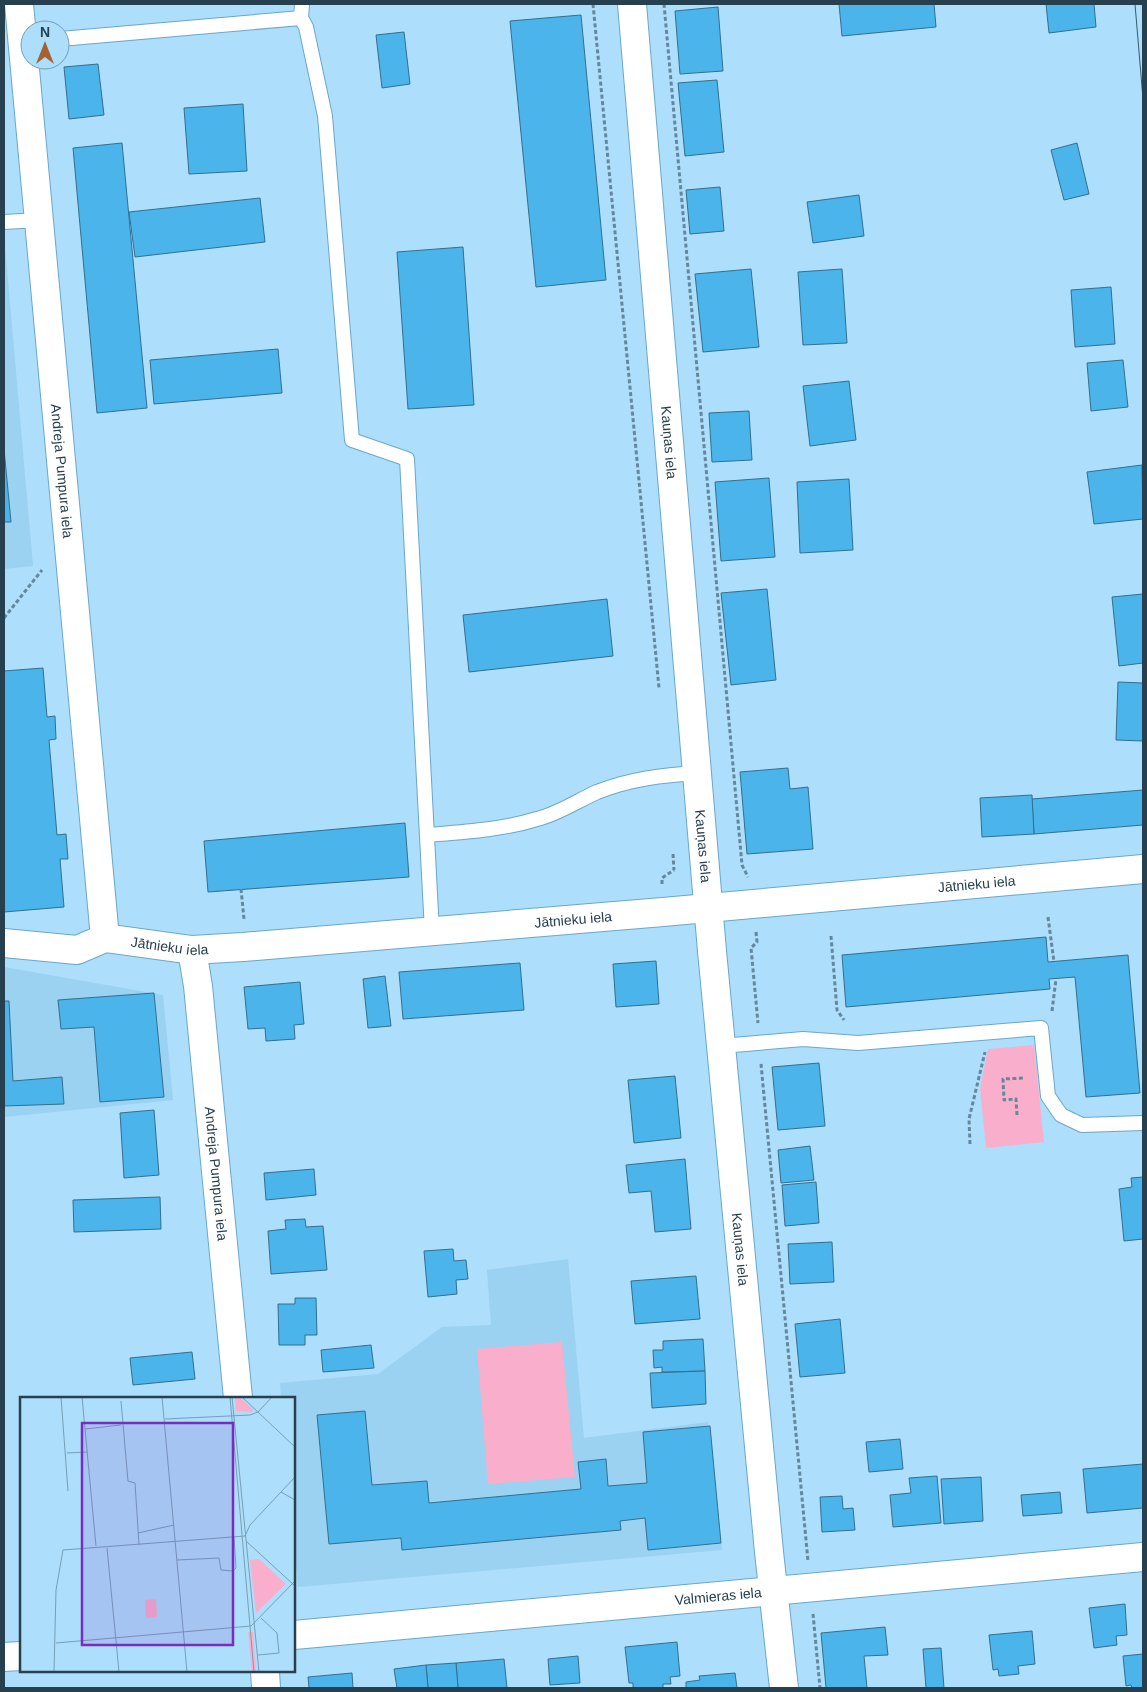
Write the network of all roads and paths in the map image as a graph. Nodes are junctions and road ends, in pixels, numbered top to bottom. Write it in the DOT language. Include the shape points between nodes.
graph roads {
  1 [pos="19,4"];
  2 [pos="593,4"];
  3 [pos="632,4"];
  4 [pos="664,4"];
  5 [pos="301,11"];
  6 [pos="22,20"];
  7 [pos="70,38"];
  8 [pos="28,70"];
  9 [pos="39,220"];
  10 [pos="4,222"];
  11 [pos="45,566"];
  12 [pos="4,618"];
  13 [pos="660,696"];
  14 [pos="698,773"];
  15 [pos="427,835"];
  16 [pos="673,851"];
  17 [pos="1143,869"];
  18 [pos="674,870"];
  19 [pos="681,870"];
  20 [pos="749,879"];
  21 [pos="662,886"];
  22 [pos="241,890"];
  23 [pos="242,907"];
  24 [pos="709,907"];
  25 [pos="1048,918"];
  26 [pos="756,923"];
  27 [pos="432,930"];
  28 [pos="831,936"];
  29 [pos="105,938"];
  30 [pos="4,943"];
  31 [pos="192,950"];
  32 [pos="1054,962"];
  33 [pos="1056,979"];
  34 [pos="1040,1028"];
  35 [pos="989,1032"];
  36 [pos="759,1043"];
  37 [pos="858,1043"];
  38 [pos="722,1046"];
  39 [pos="1046,1077"];
  40 [pos="1017,1115"];
  41 [pos="1143,1123"];
  42 [pos="970,1144"];
  43 [pos="238,1397"];
  44 [pos="1143,1557"];
  45 [pos="808,1563"];
  46 [pos="774,1590"];
  47 [pos="812,1607"];
  48 [pos="295,1635"];
  49 [pos="20,1656"];
  50 [pos="4,1657"];
  51 [pos="265,1672"];
  52 [pos="266,1688"];
  53 [pos="784,1688"];
  54 [pos="820,1688"];
  1 -- 6 [label="street, Andreja Pumpura iela"];
  2 -- 13 [label="path"];
  3 -- 14 [label="street, Kauņas iela"];
  4 -- 20 [label="path" via="742,865"];
  5 -- 7 [label="lane"];
  5 -- 15 [label="lane" via="324,116 352,440 407,459"];
  8 -- 9 [label="street, Andreja Pumpura iela"];
  9 -- 10 [label="lane"];
  9 -- 29 [label="street, Andreja Pumpura iela"];
  11 -- 12 [label="path"];
  14 -- 15 [label="lane" via="631,780 539,819 492,829"];
  14 -- 24 [label="street, Kauņas iela"];
  15 -- 27 [label="lane"];
  16 -- 18 [label="path"];
  17 -- 24 [label="street, Jātnieku iela"];
  18 -- 19 [label="path"];
  18 -- 21 [label="path" via="662,878"];
  22 -- 23 [label="path"];
  24 -- 27 [label="street, Jātnieku iela"];
  24 -- 38 [label="street, Kauņas iela"];
  25 -- 32 [label="path"];
  26 -- 36 [label="path" via="757,942 751,948"];
  27 -- 31 [label="street, Jātnieku iela"];
  28 -- 37 [label="path" via="837,1010"];
  29 -- 30 [label="street" via="77,950"];
  29 -- 31 [label="street, Jātnieku iela"];
  31 -- 43 [label="street, Andreja Pumpura iela"];
  33 -- 34 [label="path" via="1053,1009"];
  34 -- 35 [label="lane"];
  34 -- 39 [label="lane"];
  35 -- 37 [label="lane"];
  35 -- 42 [label="path" via="969,1119"];
  36 -- 37 [label="lane" via="803,1039"];
  36 -- 38 [label="lane"];
  36 -- 45 [label="path"];
  38 -- 46 [label="street, Kauņas iela"];
  39 -- 40 [label="path" via="1003,1079 1004,1100 1016,1099"];
  39 -- 41 [label="lane" via="1048,1096 1061,1115 1082,1125"];
  44 -- 46 [label="street, Valmieras iela"];
  46 -- 48 [label="street, Valmieras iela"];
  46 -- 53 [label="street, Kauņas iela"];
  47 -- 54 [label="path"];
  49 -- 50 [label="street"];
  51 -- 52 [label="street"];
}
